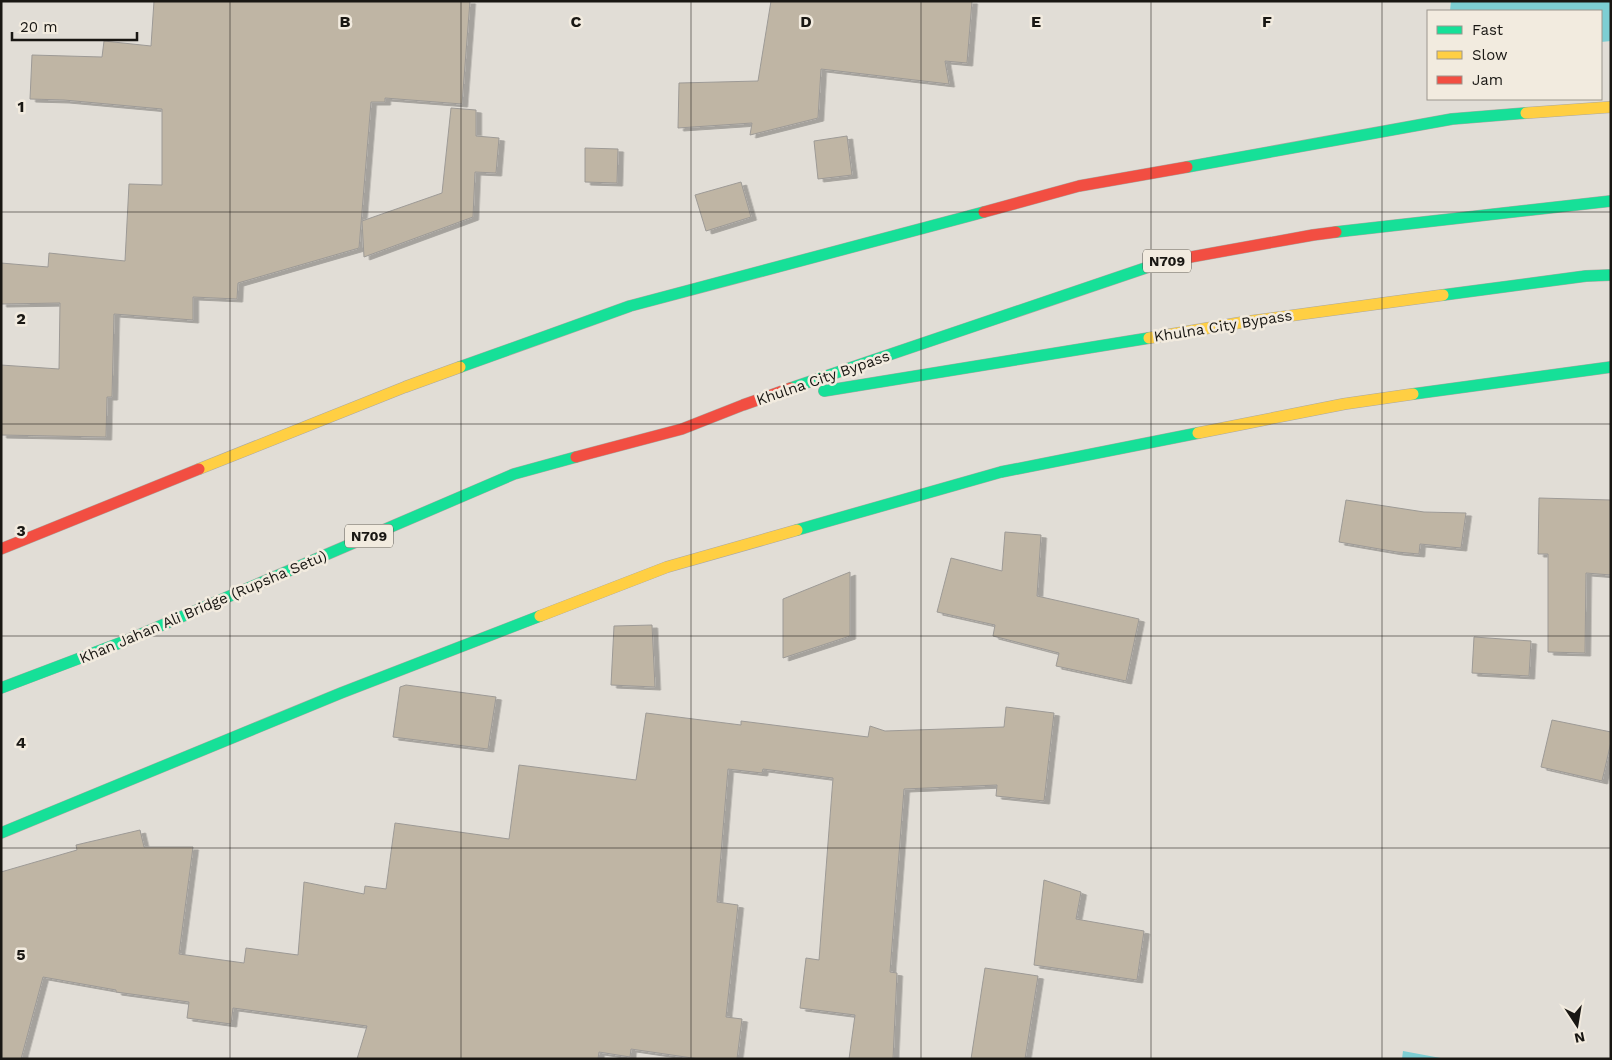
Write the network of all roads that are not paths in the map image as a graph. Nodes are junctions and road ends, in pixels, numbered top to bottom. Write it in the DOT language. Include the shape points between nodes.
graph roads {
  1 [pos="1611,107"];
  2 [pos="1611,201"];
  3 [pos="1611,275"];
  4 [pos="1611,367"];
  5 [pos="743,405"];
  6 [pos="1,549"];
  7 [pos="1,688"];
  8 [pos="1,833"];
  1 -- 6 [label="highway" via="1452,119 1079,186 640,303 405,387"];
  2 -- 5 [label="highway, Khulna City Bypass / N709" via="1313,235 1161,262"];
  3 -- 5 [label="highway, Khulna City Bypass / N709" via="1244,322"];
  4 -- 8 [label="highway" via="1344,404 1001,472 667,566 341,693"];
  5 -- 7 [label="highway, Khan Jahan Ali Bridge (Rupsha Setu) / N709" via="682,429 514,474 125,642"];
}
